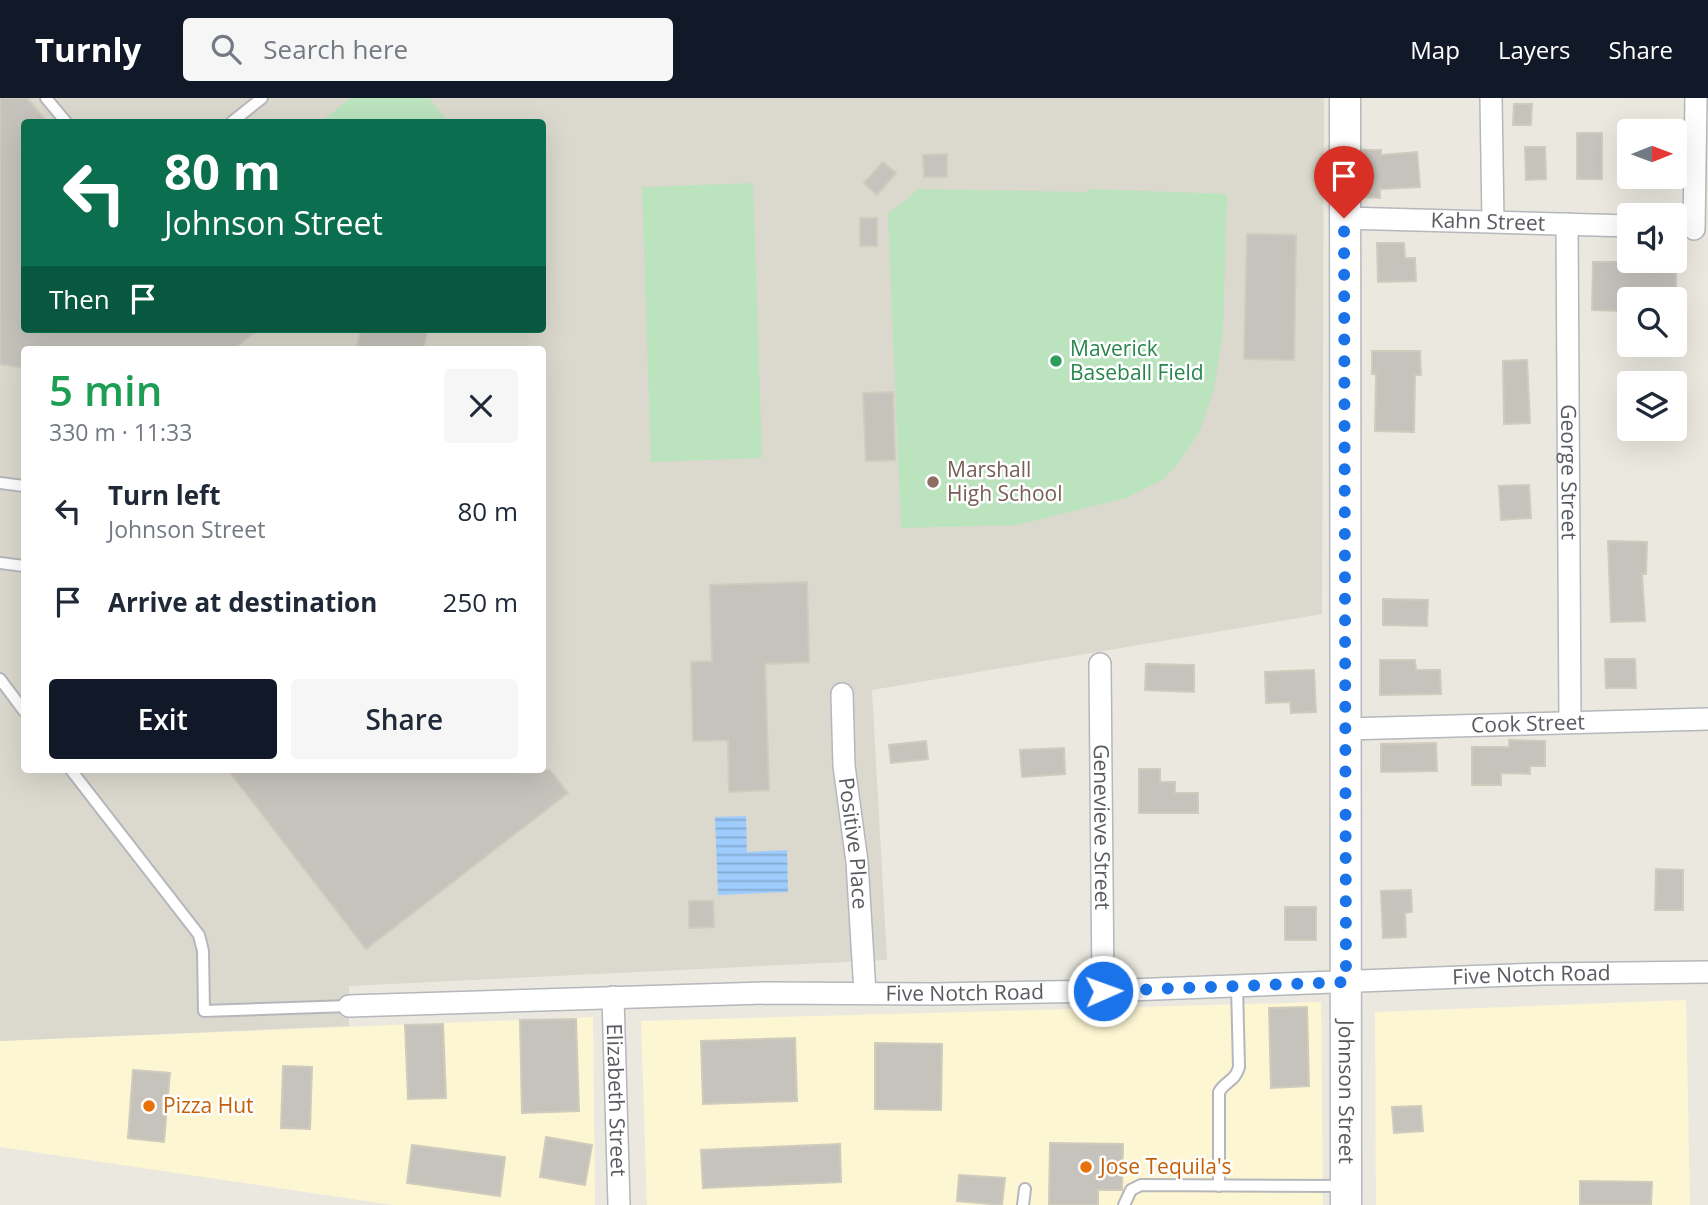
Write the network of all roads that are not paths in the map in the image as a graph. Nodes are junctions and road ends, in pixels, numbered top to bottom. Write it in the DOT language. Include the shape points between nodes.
graph roads {
  1 [pos="46,98"];
  2 [pos="262,98"];
  3 [pos="1345,98"];
  4 [pos="1491,98"];
  5 [pos="1696,98"];
  6 [pos="64,119"];
  7 [pos="236,119"];
  8 [pos="1344,218"];
  9 [pos="1493,221"];
  10 [pos="1567,224"];
  11 [pos="1617,226"];
  12 [pos="1692,229"];
  13 [pos="0,483"];
  14 [pos="21,486"];
  15 [pos="0,563"];
  16 [pos="21,566"];
  17 [pos="1100,664"];
  18 [pos="0,679"];
  19 [pos="842,694"];
  20 [pos="21,707"];
  21 [pos="1708,719"];
  22 [pos="1570,722"];
  23 [pos="1346,729"];
  24 [pos="73,773"];
  25 [pos="1708,972"];
  26 [pos="1346,982"];
  27 [pos="1237,986"];
  28 [pos="1103,991"];
  29 [pos="865,993"];
  30 [pos="613,997"];
  31 [pos="349,1006"];
  32 [pos="1219,1186"];
  33 [pos="1025,1189"];
  34 [pos="1346,1195"];
  35 [pos="619,1205"];
  36 [pos="1023,1205"];
  37 [pos="1124,1205"];
  1 -- 6 [label="lane"];
  2 -- 7 [label="lane"];
  3 -- 8 [label="street, Johnson Street"];
  4 -- 9 [label="street"];
  5 -- 12 [label="street"];
  8 -- 9 [label="street, Kahn Street"];
  8 -- 23 [label="street, Johnson Street"];
  9 -- 10 [label="street, Kahn Street"];
  10 -- 11 [label="street, Kahn Street"];
  10 -- 22 [label="street, George Street"];
  13 -- 14 [label="lane"];
  15 -- 16 [label="lane"];
  17 -- 28 [label="street, Genevieve Street"];
  18 -- 20 [label="lane"];
  19 -- 29 [label="street, Positive Place" via="844,766 857,862"];
  21 -- 22 [label="street, Cook Street"];
  22 -- 23 [label="street, Cook Street"];
  23 -- 26 [label="street, Johnson Street"];
  24 -- 31 [label="lane" via="199,935 204,1011"];
  25 -- 26 [label="street, Five Notch Road"];
  26 -- 27 [label="street, Five Notch Road"];
  26 -- 34 [label="street, Johnson Street"];
  27 -- 28 [label="street, Five Notch Road"];
  27 -- 32 [label="lane" via="1239,1066 1236,1076 1219,1092"];
  28 -- 29 [label="street, Five Notch Road"];
  29 -- 30 [label="street, Five Notch Road"];
  30 -- 31 [label="street, Five Notch Road"];
  30 -- 35 [label="street, Elizabeth Street"];
  32 -- 34 [label="lane"];
  32 -- 37 [label="lane" via="1141,1185 1131,1190"];
  33 -- 36 [label="lane"];
}
